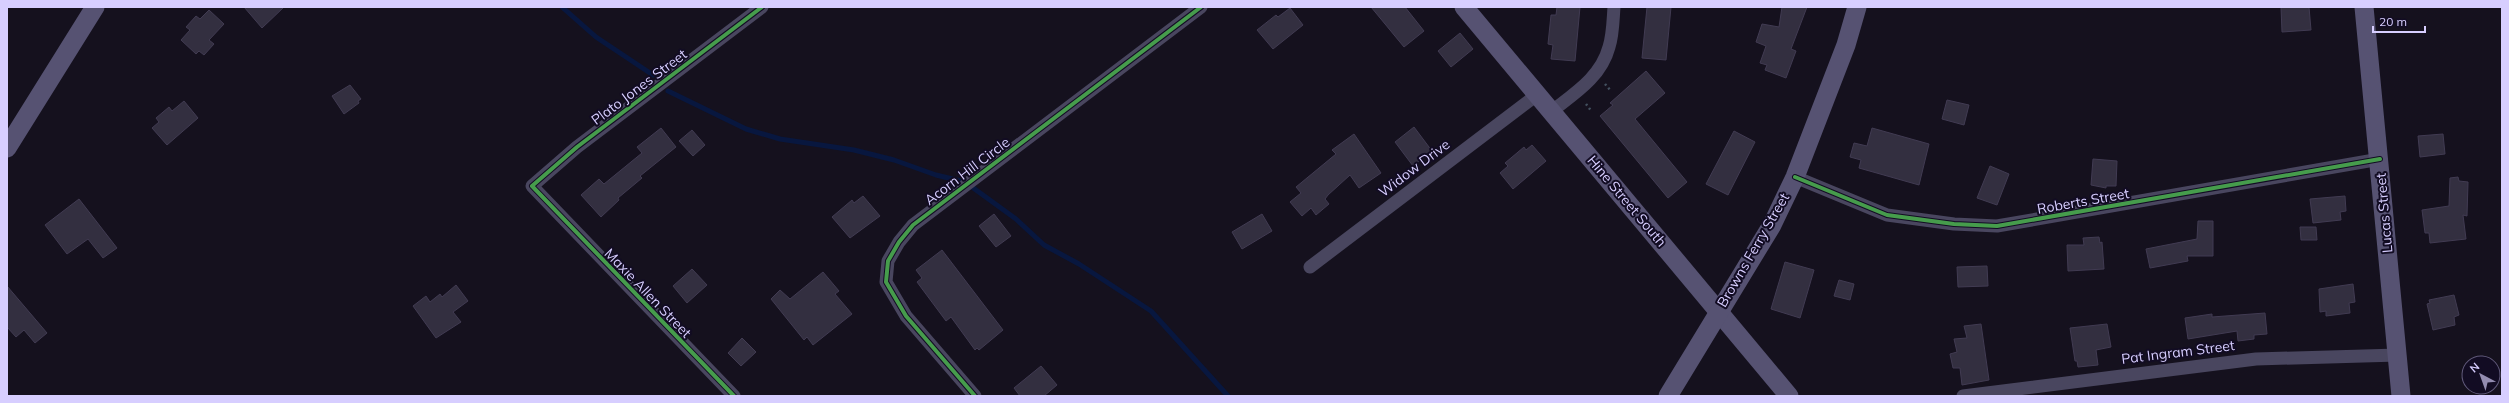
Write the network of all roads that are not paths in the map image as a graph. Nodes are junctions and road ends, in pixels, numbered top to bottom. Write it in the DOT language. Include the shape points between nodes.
graph roads {
  1 [pos="95,7"];
  2 [pos="762,7"];
  3 [pos="1201,7"];
  4 [pos="1464,7"];
  5 [pos="1614,7"];
  6 [pos="1857,7"];
  7 [pos="2364,7"];
  8 [pos="1538,94"];
  9 [pos="1552,111"];
  10 [pos="7,148"];
  11 [pos="2380,160"];
  12 [pos="1795,177"];
  13 [pos="532,186"];
  14 [pos="1310,267"];
  15 [pos="1718,310"];
  16 [pos="2398,355"];
  17 [pos="734,396"];
  18 [pos="975,396"];
  19 [pos="1668,396"];
  20 [pos="1789,396"];
  21 [pos="1963,396"];
  22 [pos="2402,396"];
  1 -- 10 [label="street"];
  2 -- 13 [label="street, Plato Jones Street" via="577,147"];
  3 -- 18 [label="street, Acorn Hill Circle" via="913,225 899,242 888,261 886,282 906,316"];
  4 -- 8 [label="street, Hine Street South"];
  5 -- 9 [label="street" via="1609,46 1602,67 1588,82"];
  6 -- 12 [label="street, Browns Ferry Street" via="1846,45"];
  7 -- 11 [label="street, Lucas Street"];
  8 -- 9 [label="street, Hine Street South"];
  8 -- 14 [label="street, Widow Drive"];
  9 -- 15 [label="street, Hine Street South"];
  11 -- 12 [label="street, Roberts Street" via="1997,226 1954,224 1887,214"];
  11 -- 16 [label="street, Lucas Street"];
  12 -- 15 [label="street, Browns Ferry Street" via="1772,225"];
  13 -- 17 [label="street, Maxie Allen Street"];
  15 -- 19 [label="street, Browns Ferry Street"];
  15 -- 20 [label="street, Hine Street South"];
  16 -- 21 [label="street, Pat Ingram Street" via="2256,359"];
  16 -- 22 [label="street, Lucas Street"];
}
